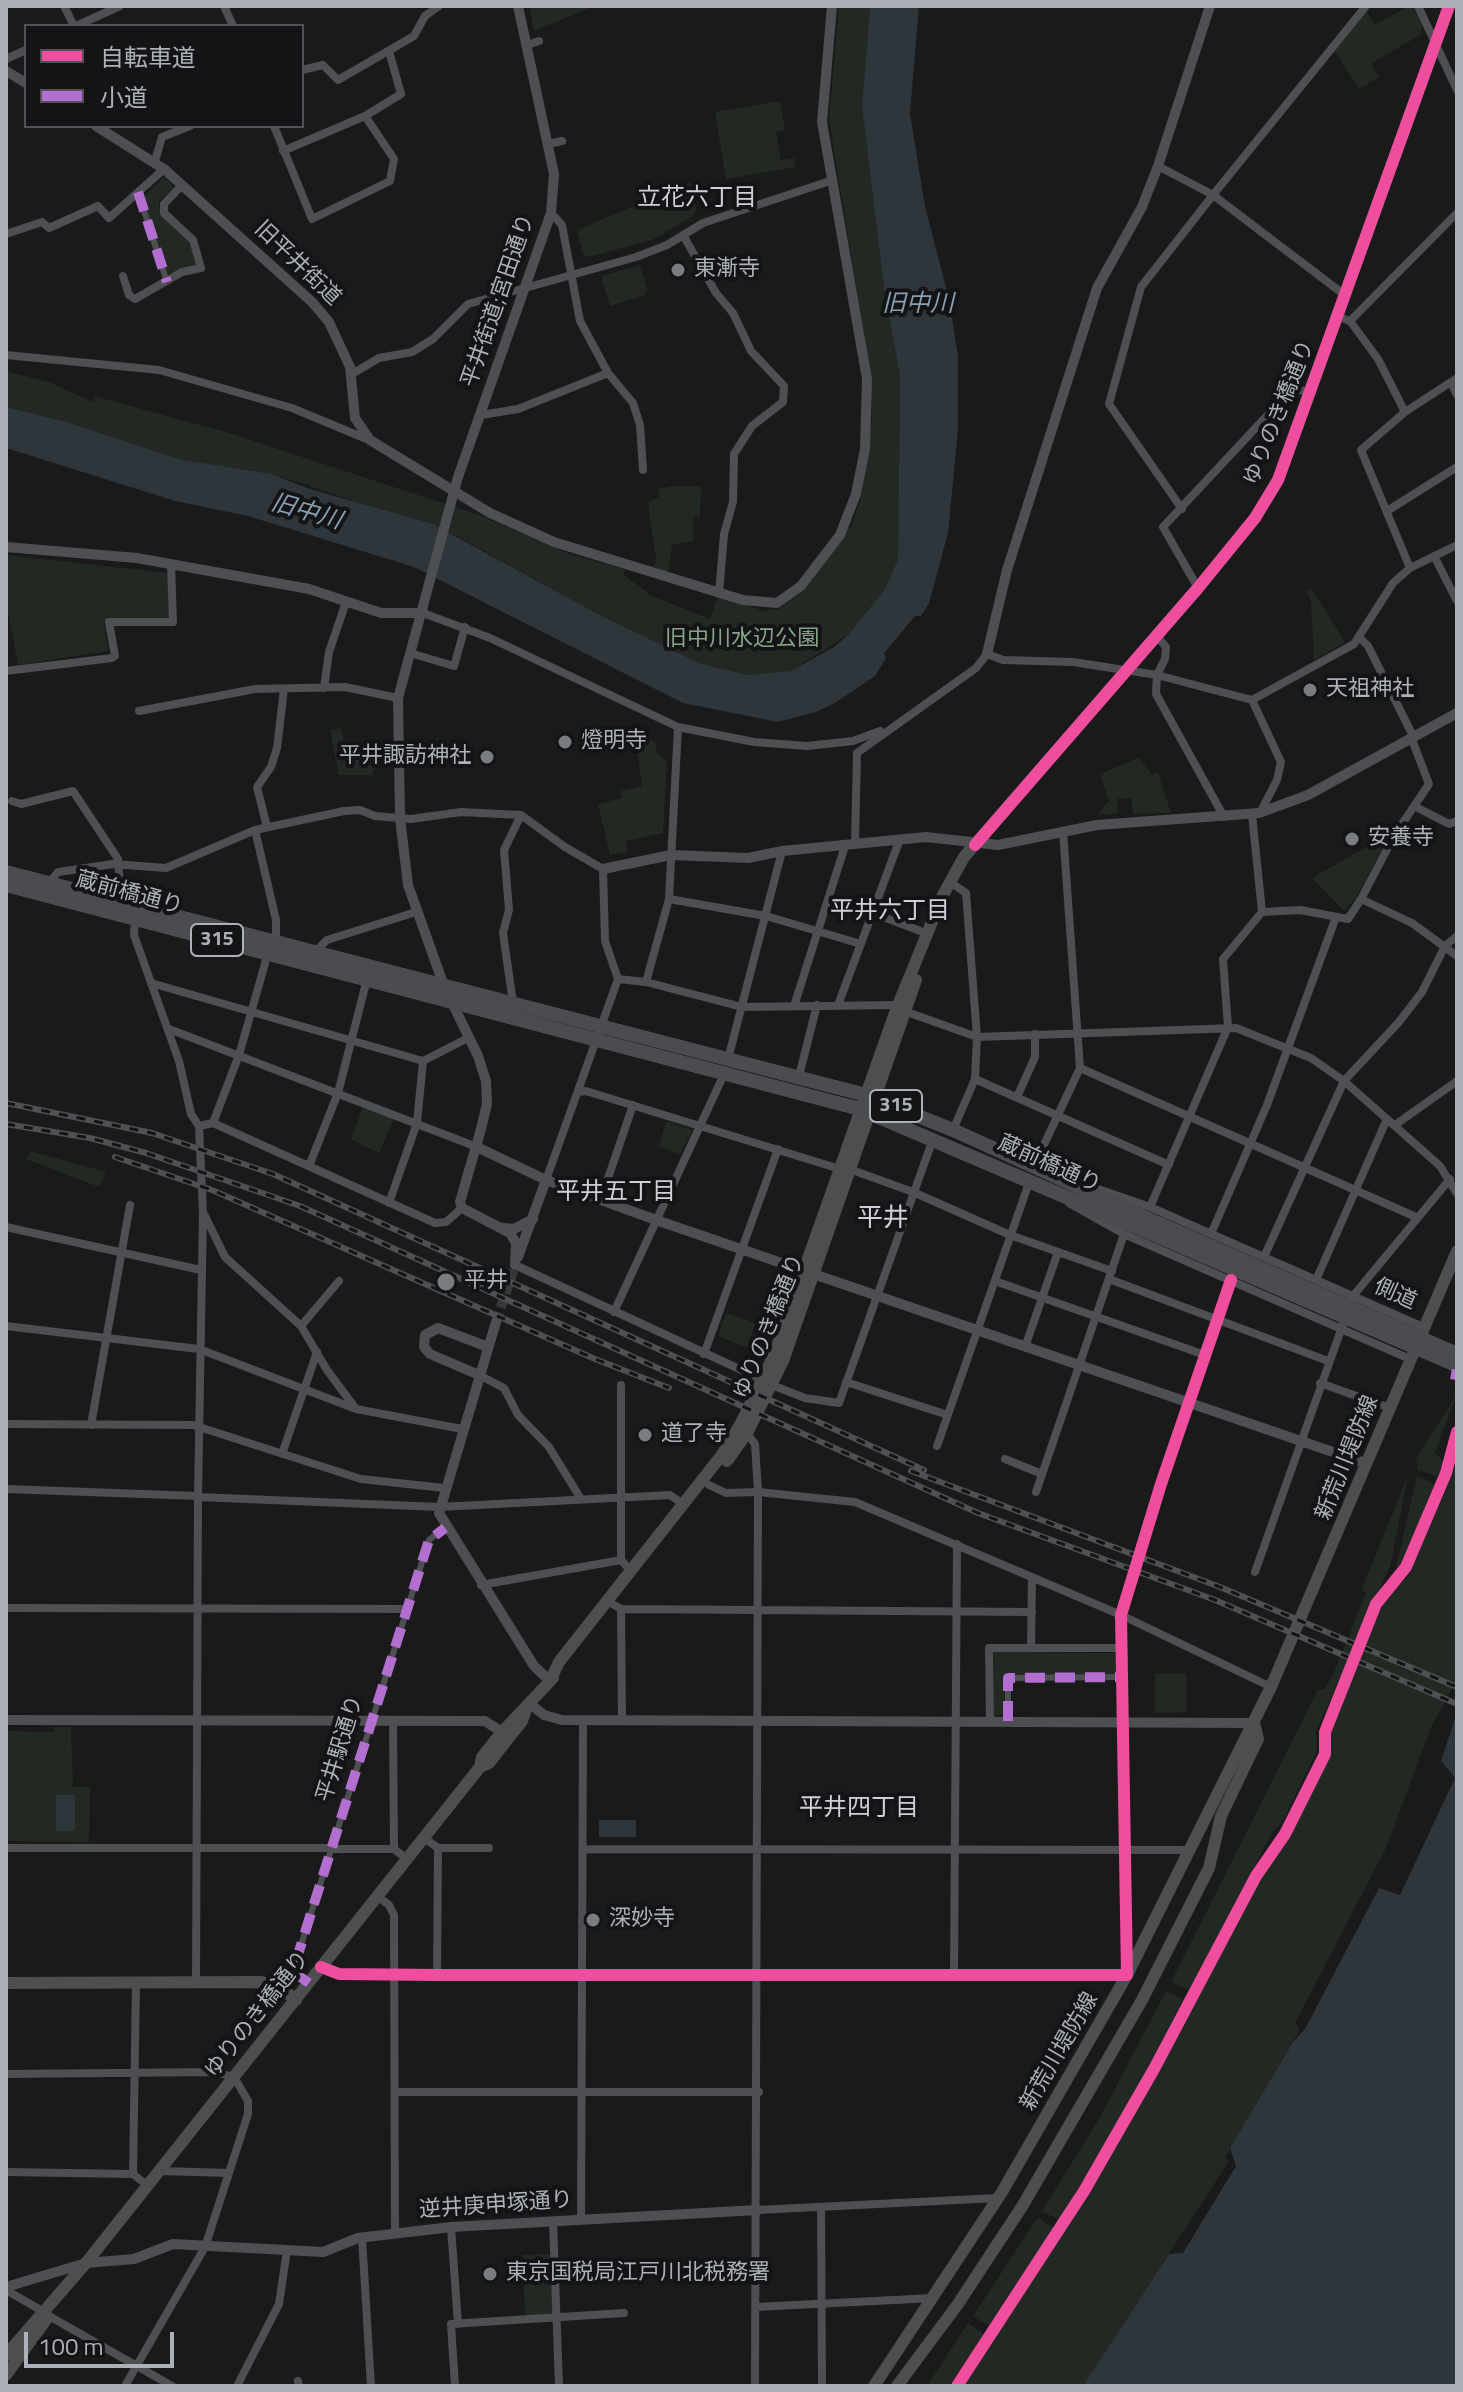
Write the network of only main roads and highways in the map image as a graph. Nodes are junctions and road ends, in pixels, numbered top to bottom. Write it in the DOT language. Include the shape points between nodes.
graph roads {
  1 [pos="1449,6"];
  2 [pos="6,872"];
  3 [pos="6,885"];
  4 [pos="272,947"];
  5 [pos="451,992"];
  6 [pos="590,1030"];
  7 [pos="726,1066"];
  8 [pos="869,1104"];
  9 [pos="1032,1173"];
  10 [pos="1158,1229"];
  11 [pos="1457,1251"];
  12 [pos="1457,1354"];
  13 [pos="1457,1365"];
  14 [pos="768,1382"];
  15 [pos="550,1681"];
  16 [pos="528,1706"];
  17 [pos="1254,1723"];
  18 [pos="480,1767"];
  19 [pos="6,1983"];
  20 [pos="296,2000"];
  21 [pos="47,2314"];
  22 [pos="6,2355"];
  23 [pos="6,2375"];
  24 [pos="874,2386"];
  25 [pos="897,2386"];
  1 -- 8 [label="main road, ゆりのき橋通り" via="1346,296 1344,319 1267,500 1198,588 975,845 950,882"];
  2 -- 4 [label="main road, 蔵前橋通り / 315"];
  3 -- 4 [label="main road, 蔵前橋通り / 315"];
  4 -- 5 [label="main road, 蔵前橋通り / 315" via="315,952"];
  4 -- 5 [label="main road, 蔵前橋通り / 315" via="368,978 428,993"];
  5 -- 6 [label="main road, 315" via="513,1004"];
  5 -- 6 [label="main road, 315" via="479,1007"];
  6 -- 7 [label="main road, 蔵前橋通り / 315"];
  7 -- 8 [label="main road, 蔵前橋通り / 315"];
  7 -- 8 [label="main road, 蔵前橋通り / 315" via="799,1076"];
  8 -- 9 [label="main road, 蔵前橋通り / 315" via="934,1139"];
  8 -- 9 [label="main road, 蔵前橋通り / 315" via="953,1130"];
  8 -- 14 [label="main road, ゆりのき橋通り"];
  9 -- 10 [label="main road, 蔵前橋通り / 315"];
  10 -- 12 [label="main road, 蔵前橋通り / 315, bridge"];
  10 -- 13 [label="main road, 蔵前橋通り / 315, bridge"];
  11 -- 17 [label="main road, 新荒川堤防線"];
  14 -- 15 [label="main road, ゆりのき橋通り" via="721,1456 559,1662"];
  14 -- 15 [label="main road, ゆりのき橋通り" via="747,1433 617,1607"];
  15 -- 16 [label="main road, ゆりのき橋通り"];
  16 -- 18 [label="main road" via="482,1757"];
  16 -- 18 [label="main road" via="489,1763"];
  17 -- 24 [label="main road, 新荒川堤防線" via="1127,1975 998,2198"];
  17 -- 25 [label="main road, 新荒川堤防線" via="1258,1742 1221,1816 1209,1868 1142,2000 1023,2205"];
  18 -- 20 [label="main road, ゆりのき橋通り"];
  19 -- 20 [label="main road" via="267,1983"];
  20 -- 21 [label="main road, ゆりのき橋通り"];
  21 -- 22 [label="main road, ゆりのき橋通り"];
  21 -- 23 [label="main road, ゆりのき橋通り"];
}
